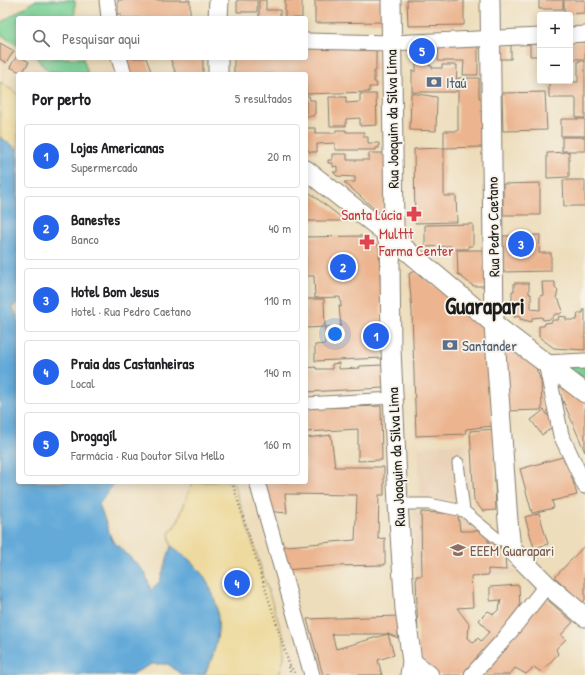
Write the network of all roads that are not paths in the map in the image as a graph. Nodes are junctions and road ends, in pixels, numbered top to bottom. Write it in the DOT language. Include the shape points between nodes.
graph roads {
  1 [pos="107,0"];
  2 [pos="219,0"];
  3 [pos="391,0"];
  4 [pos="490,0"];
  5 [pos="109,16"];
  6 [pos="218,16"];
  7 [pos="585,34"];
  8 [pos="573,35"];
  9 [pos="537,36"];
  10 [pos="490,38"];
  11 [pos="308,41"];
  12 [pos="391,43"];
  13 [pos="120,60"];
  14 [pos="218,60"];
  15 [pos="123,72"];
  16 [pos="218,72"];
  17 [pos="308,171"];
  18 [pos="389,229"];
  19 [pos="398,250"];
  20 [pos="494,324"];
  21 [pos="585,361"];
  22 [pos="546,363"];
  23 [pos="585,393"];
  24 [pos="393,398"];
  25 [pos="308,402"];
  26 [pos="458,463"];
  27 [pos="258,484"];
  28 [pos="585,486"];
  29 [pos="398,504"];
  30 [pos="464,512"];
  31 [pos="505,544"];
  32 [pos="547,585"];
  33 [pos="584,613"];
  34 [pos="421,672"];
  35 [pos="312,675"];
  36 [pos="472,675"];
  1 -- 5 [label="street"];
  2 -- 6 [label="street"];
  3 -- 12 [label="street, Rua Joaquim da Silva Lima"];
  4 -- 10 [label="street, Rua Pedro Caetano"];
  7 -- 8 [label="street"];
  9 -- 10 [label="street"];
  10 -- 12 [label="street"];
  10 -- 20 [label="street, Rua Pedro Caetano"];
  11 -- 12 [label="street"];
  12 -- 18 [label="street, Rua Joaquim da Silva Lima"];
  13 -- 15 [label="street"];
  14 -- 16 [label="street"];
  17 -- 18 [label="street"];
  18 -- 19 [label="street" via="397,240"];
  19 -- 20 [label="street"];
  19 -- 24 [label="street, Rua Joaquim da Silva Lima" via="390,262"];
  20 -- 22 [label="street"];
  20 -- 31 [label="street, Rua Pedro Caetano" via="508,514"];
  21 -- 22 [label="street"];
  22 -- 23 [label="street"];
  22 -- 28 [label="street" via="561,435"];
  24 -- 25 [label="street"];
  24 -- 29 [label="street, Rua Joaquim da Silva Lima"];
  26 -- 30 [label="street"];
  27 -- 35 [label="street"];
  29 -- 30 [label="street" via="429,504"];
  29 -- 34 [label="street, Rua Joaquim da Silva Lima" via="405,609"];
  30 -- 31 [label="street"];
  31 -- 32 [label="street"];
  32 -- 33 [label="street"];
  32 -- 36 [label="street"];
}
